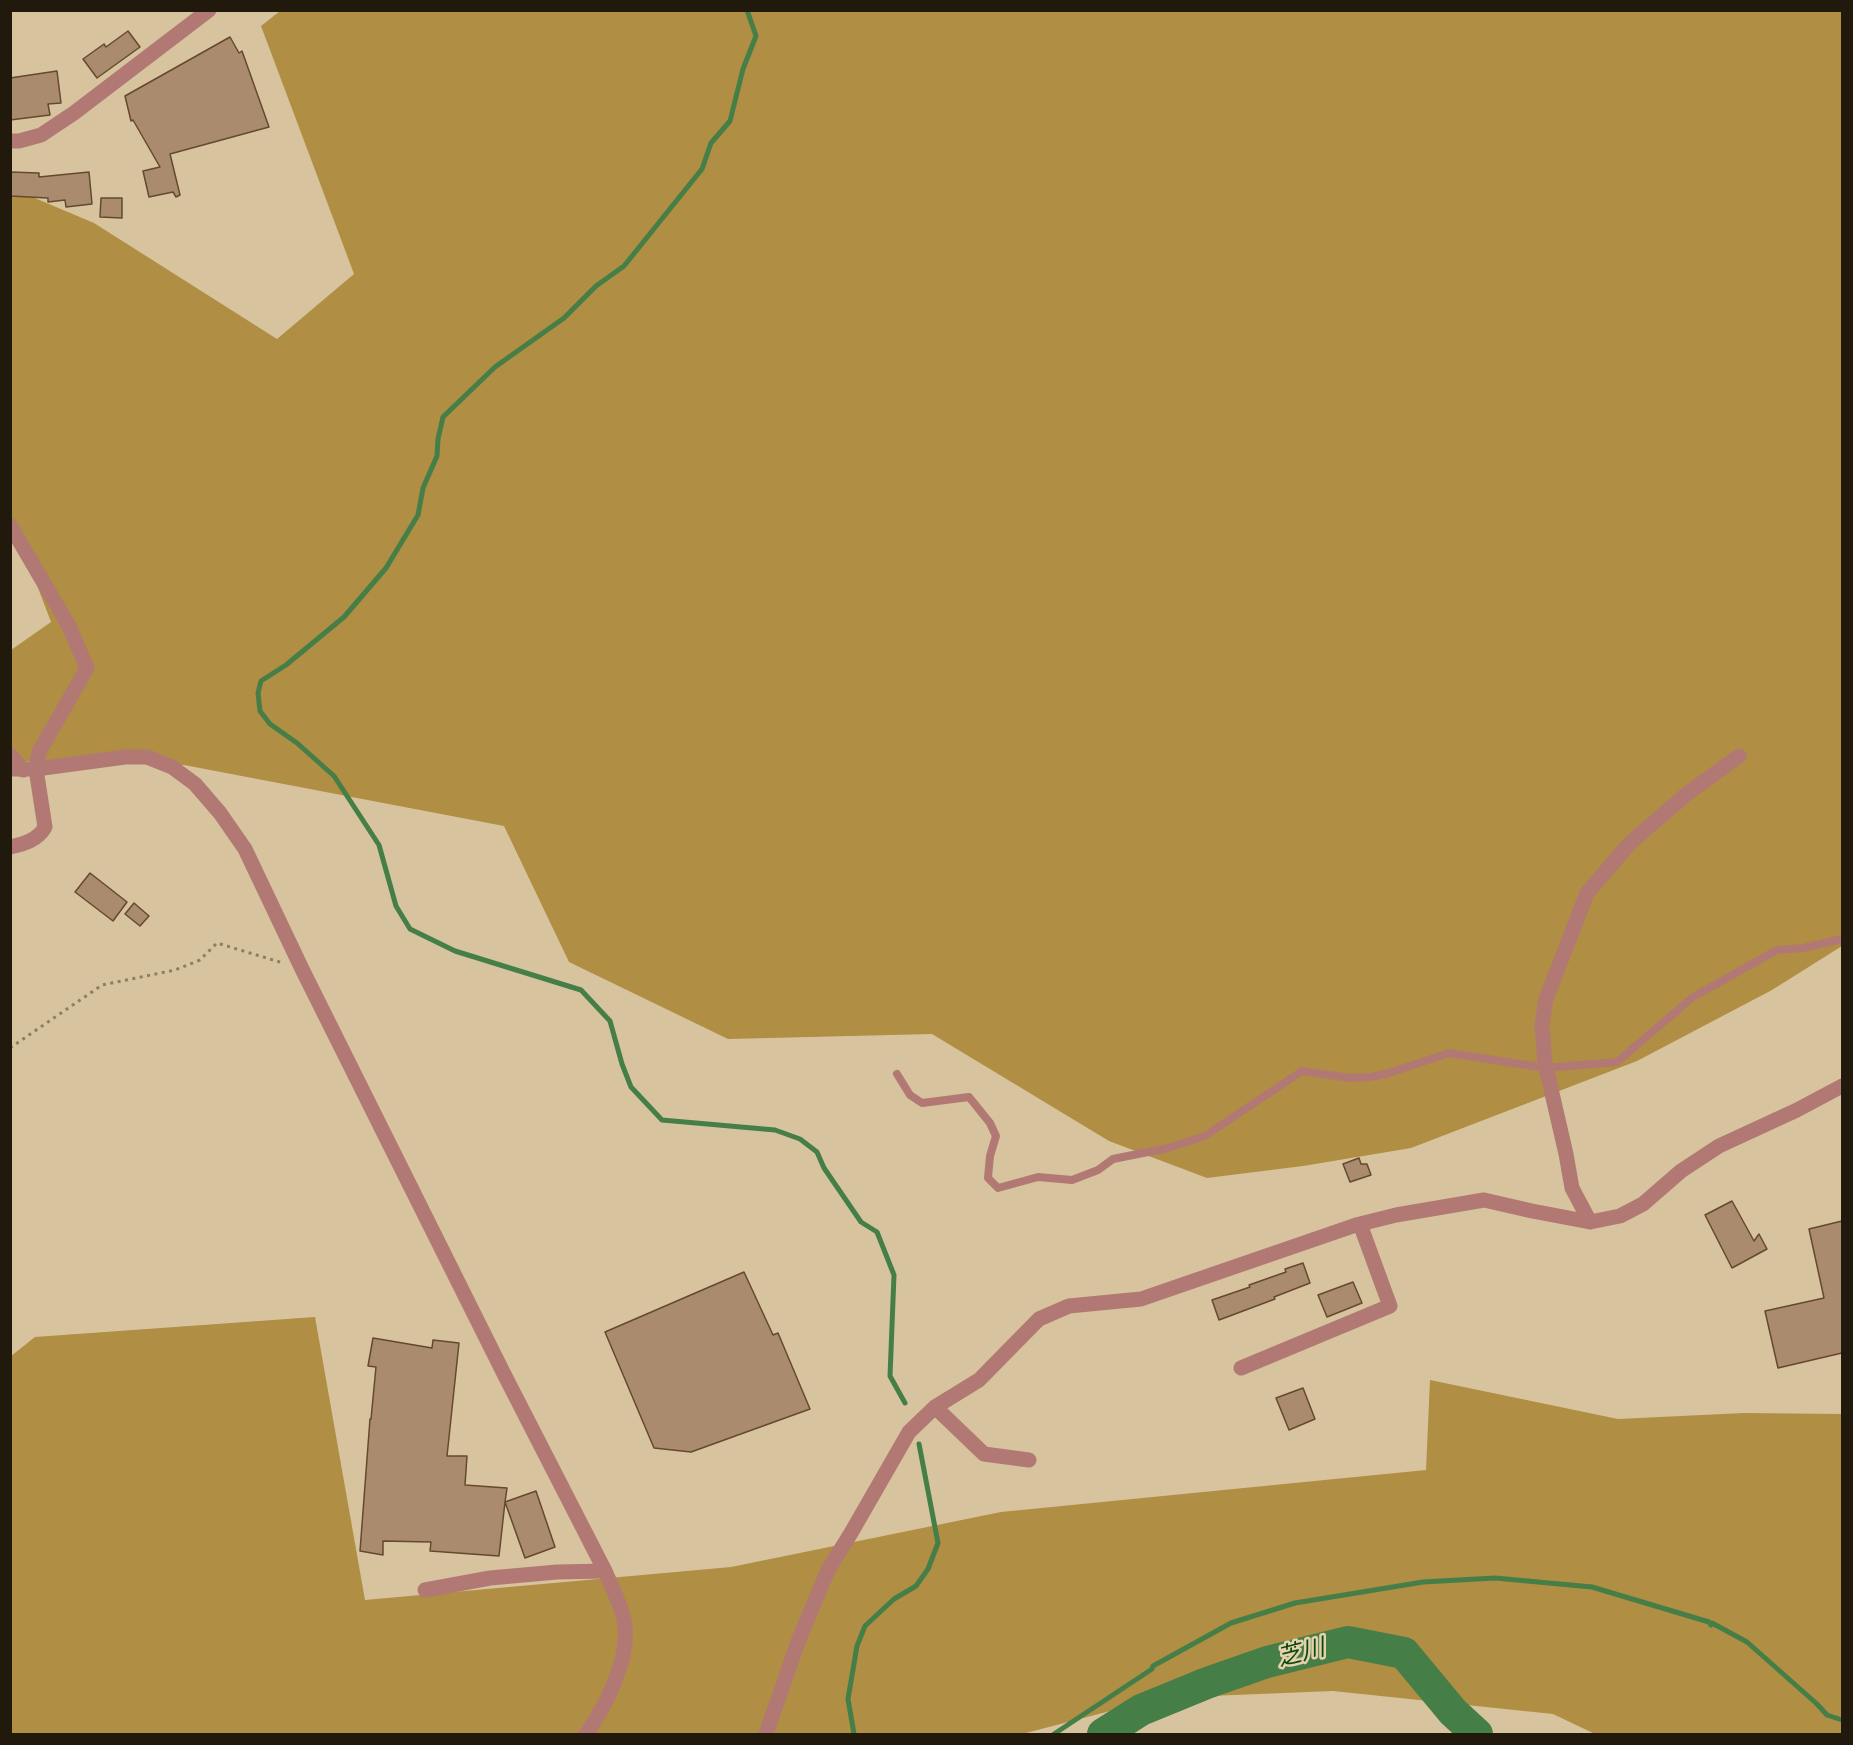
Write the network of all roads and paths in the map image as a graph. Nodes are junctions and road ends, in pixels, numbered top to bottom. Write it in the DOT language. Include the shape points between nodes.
graph roads {
  1 [pos="209,10"];
  2 [pos="10,141"];
  3 [pos="10,525"];
  4 [pos="10,755"];
  5 [pos="1739,756"];
  6 [pos="23,769"];
  7 [pos="10,847"];
  8 [pos="1842,939"];
  9 [pos="302,969"];
  10 [pos="10,1048"];
  11 [pos="1546,1068"];
  12 [pos="897,1074"];
  13 [pos="1842,1086"];
  14 [pos="1590,1222"];
  15 [pos="1360,1224"];
  16 [pos="1241,1368"];
  17 [pos="935,1407"];
  18 [pos="1029,1460"];
  19 [pos="605,1572"];
  20 [pos="425,1590"];
  21 [pos="586,1734"];
  22 [pos="766,1734"];
  1 -- 2 [label="street" via="41,135"];
  3 -- 6 [label="street" via="69,626 87,668 39,752"];
  4 -- 6 [label="street"];
  5 -- 11 [label="street" via="1630,842 1587,893 1546,999 1542,1026"];
  6 -- 7 [label="street" via="45,827 40,835"];
  6 -- 9 [label="street" via="125,757 147,757 172,767 195,784 245,849"];
  8 -- 11 [label="lane" via="1778,950 1693,997 1617,1062"];
  9 -- 10 [label="path" via="217,943 200,960 175,970 102,985"];
  9 -- 19 [label="street"];
  11 -- 12 [label="lane" via="1449,1053 1371,1077 1302,1071 1205,1136 1113,1159 1072,1180 1038,1177 998,1188 988,1178 996,1136 969,1097 922,1103 910,1095"];
  11 -- 14 [label="street" via="1572,1188"];
  13 -- 14 [label="street" via="1719,1146 1681,1171 1643,1204 1620,1216"];
  14 -- 15 [label="street" via="1484,1200"];
  15 -- 16 [label="street" via="1390,1306"];
  15 -- 17 [label="street" via="1142,1299 1069,1306 1039,1319 979,1380"];
  17 -- 18 [label="street" via="984,1454"];
  17 -- 22 [label="street" via="909,1432 828,1570"];
  19 -- 20 [label="street" via="490,1578"];
  19 -- 21 [label="street" via="625,1624 624,1649 602,1712"];
}
